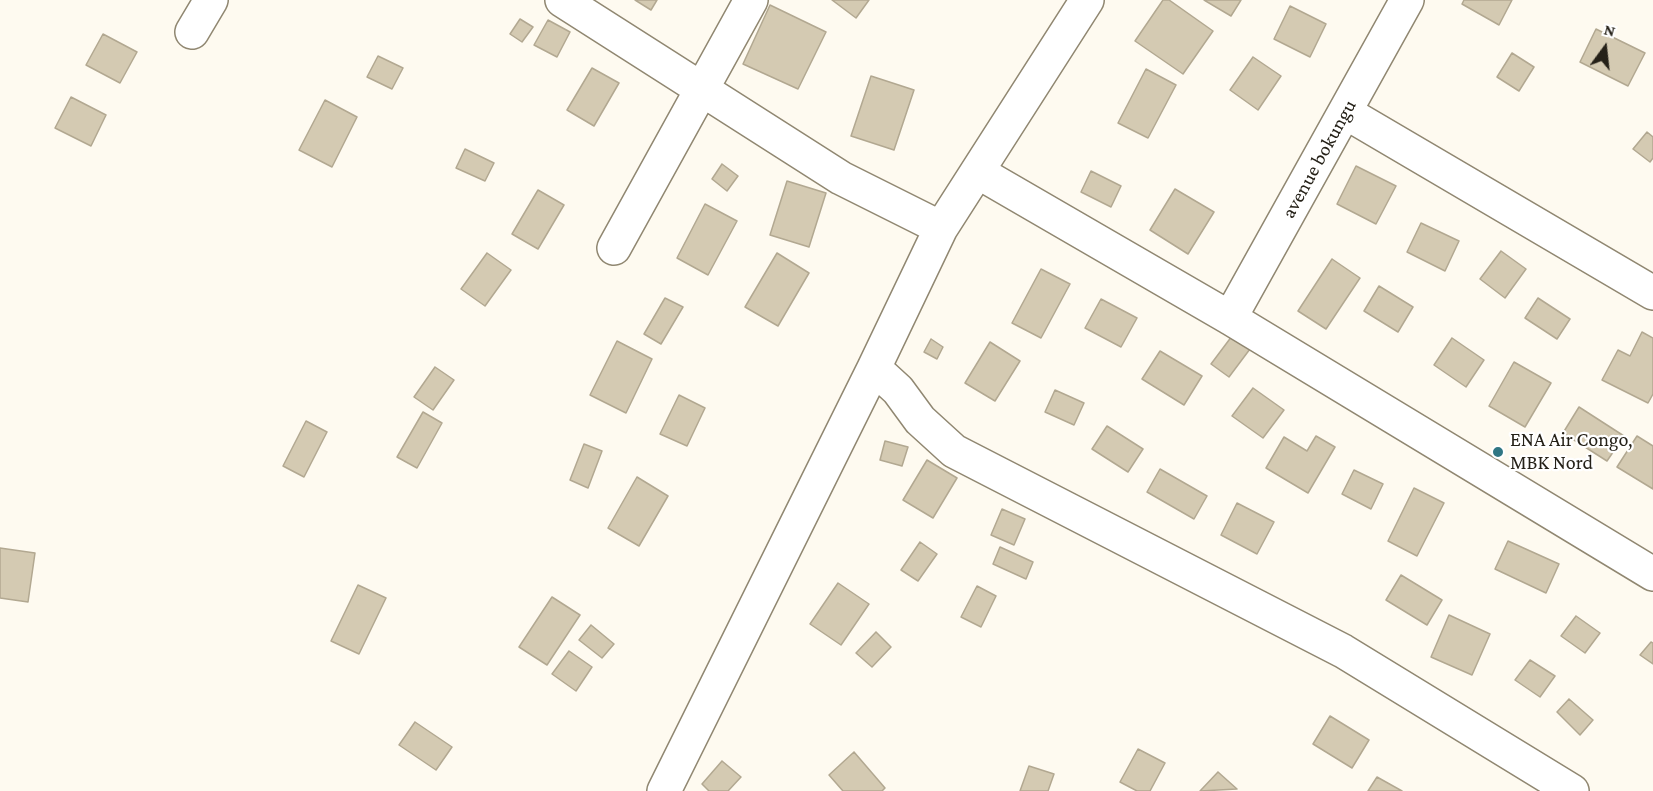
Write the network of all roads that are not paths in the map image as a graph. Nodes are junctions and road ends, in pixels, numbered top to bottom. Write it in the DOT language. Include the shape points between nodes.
graph roads {
  1 [pos="211,0"];
  2 [pos="562,0"];
  3 [pos="751,0"];
  4 [pos="1087,0"];
  5 [pos="1407,0"];
  6 [pos="192,32"];
  7 [pos="700,88"];
  8 [pos="1346,112"];
  9 [pos="978,172"];
  10 [pos="940,228"];
  11 [pos="614,248"];
  12 [pos="1653,293"];
  13 [pos="1230,318"];
  14 [pos="874,368"];
  15 [pos="1653,574"];
  16 [pos="664,791"];
  17 [pos="1572,791"];
  1 -- 6 [label="street"];
  2 -- 7 [label="street"];
  3 -- 7 [label="street"];
  4 -- 9 [label="street"];
  5 -- 8 [label="street, avenue bokungu"];
  7 -- 10 [label="street" via="841,178"];
  7 -- 11 [label="street"];
  8 -- 12 [label="street"];
  8 -- 13 [label="street, avenue bokungu"];
  9 -- 10 [label="street"];
  9 -- 13 [label="street"];
  10 -- 14 [label="street"];
  13 -- 15 [label="street"];
  14 -- 16 [label="street"];
  14 -- 17 [label="street" via="954,452 1343,651"];
}
